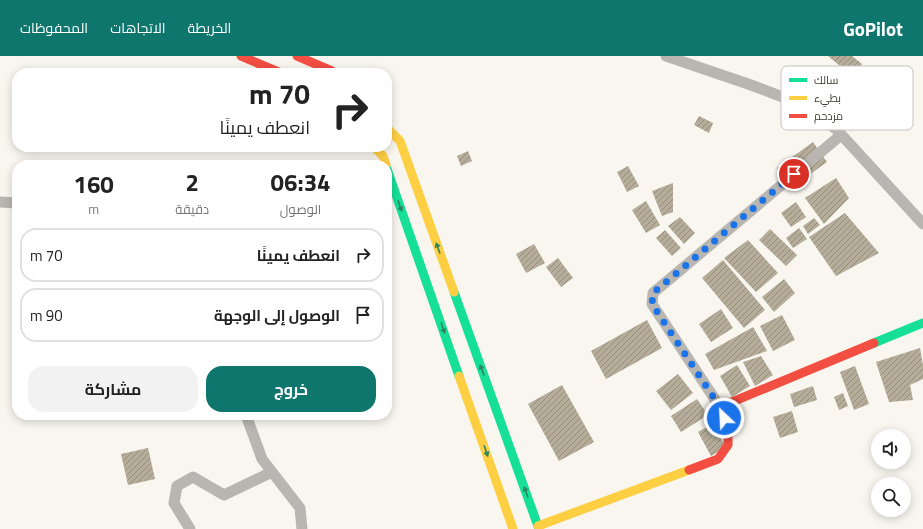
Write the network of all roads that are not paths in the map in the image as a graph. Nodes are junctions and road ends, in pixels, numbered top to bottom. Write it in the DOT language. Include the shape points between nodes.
graph roads {
  1 [pos="241,56"];
  2 [pos="297,56"];
  3 [pos="666,56"];
  4 [pos="269,68"];
  5 [pos="325,68"];
  6 [pos="781,96"];
  7 [pos="837,130"];
  8 [pos="392,133"];
  9 [pos="842,135"];
  10 [pos="392,183"];
  11 [pos="0,202"];
  12 [pos="12,203"];
  13 [pos="923,224"];
  14 [pos="923,323"];
  15 [pos="720,407"];
  16 [pos="248,420"];
  17 [pos="272,472"];
  18 [pos="539,527"];
  19 [pos="190,529"];
  20 [pos="302,529"];
  21 [pos="513,529"];
  1 -- 4 [label="street"];
  2 -- 5 [label="street"];
  3 -- 6 [label="street"];
  7 -- 9 [label="street"];
  18 -- 8 [label="street, one-way" via="400,141"];
  9 -- 13 [label="street"];
  9 -- 15 [label="street" via="653,293 652,304"];
  10 -- 21 [label="street, one-way"];
  11 -- 12 [label="street"];
  14 -- 15 [label="street"];
  15 -- 18 [label="street" via="728,430 728,445 718,459"];
  16 -- 17 [label="street" via="262,459"];
  17 -- 19 [label="street" via="224,495 193,477 177,486 174,503"];
  17 -- 20 [label="street" via="300,508"];
}
